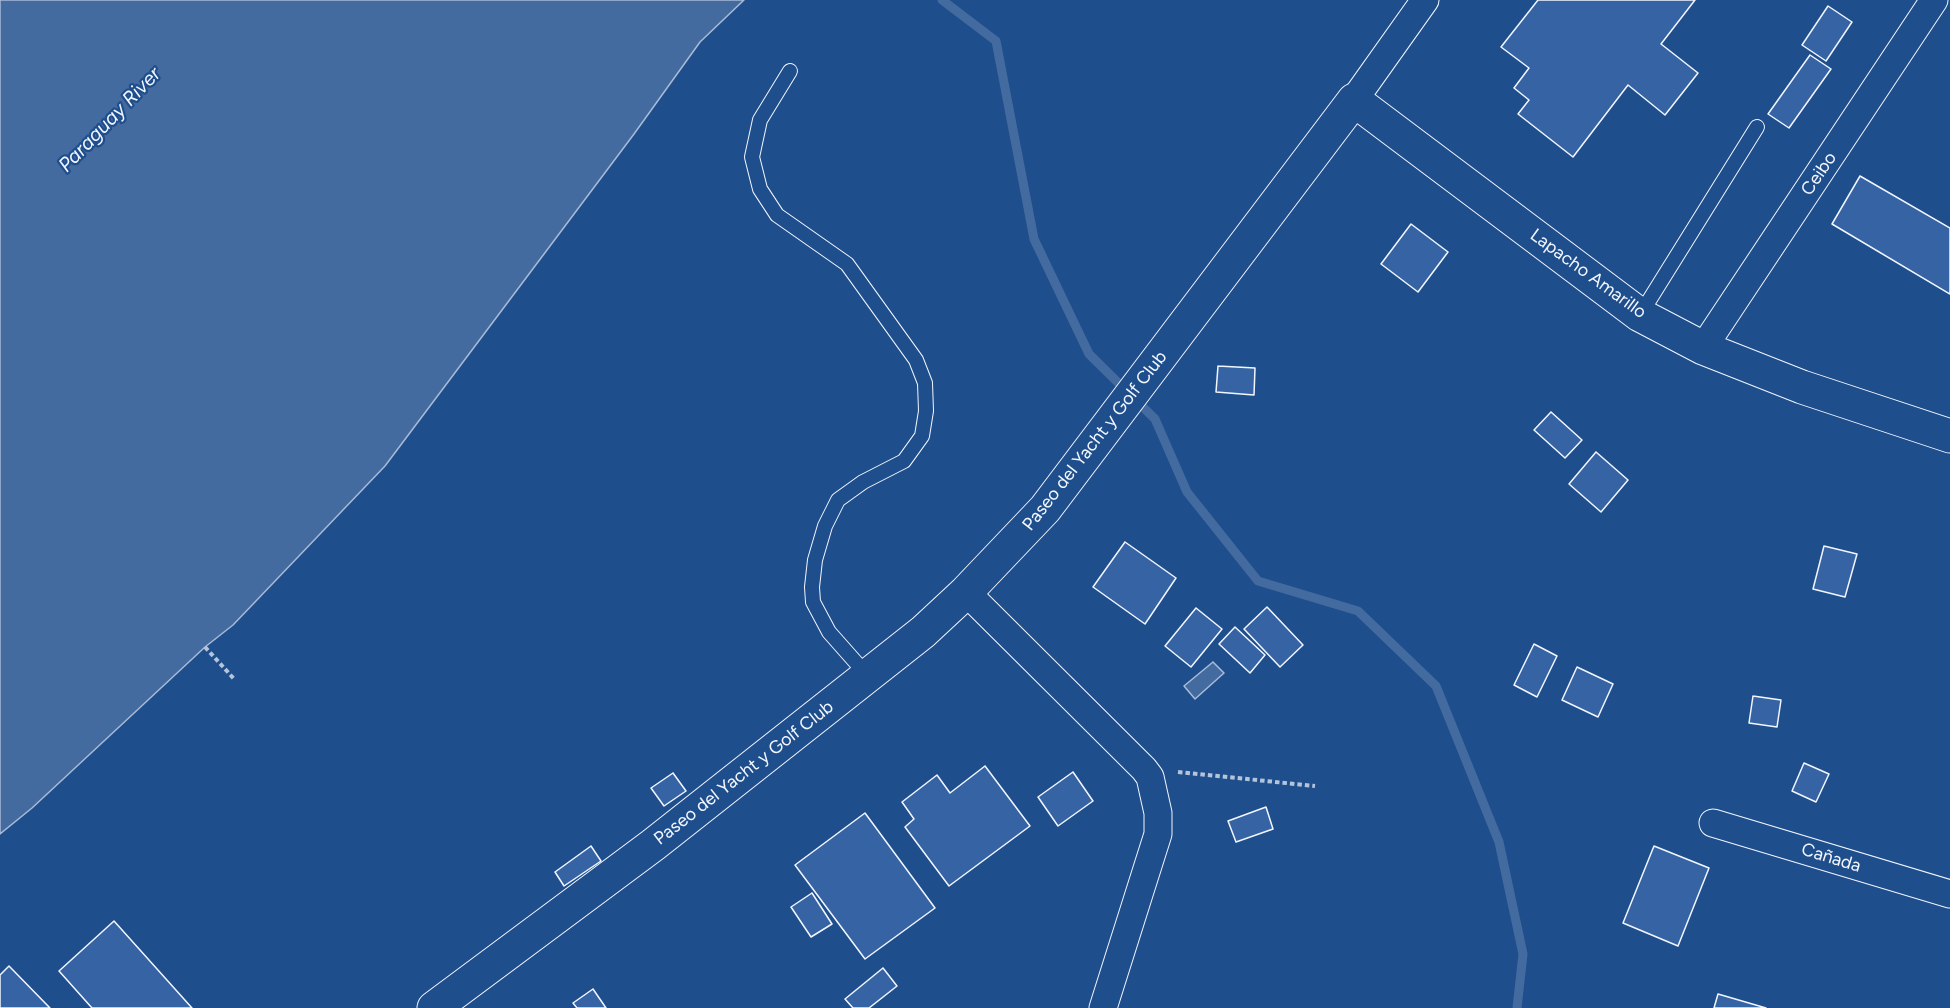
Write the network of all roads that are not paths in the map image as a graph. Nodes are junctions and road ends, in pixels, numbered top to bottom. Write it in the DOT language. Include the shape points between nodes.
graph roads {
  1 [pos="1425,0"];
  2 [pos="1934,0"];
  3 [pos="790,71"];
  4 [pos="1354,100"];
  5 [pos="1757,127"];
  6 [pos="1640,315"];
  7 [pos="1703,348"];
  8 [pos="1950,436"];
  9 [pos="966,592"];
  10 [pos="868,676"];
  11 [pos="1713,822"];
  12 [pos="1950,894"];
  13 [pos="434,1008"];
  14 [pos="1102,1008"];
  1 -- 4 [label="street, Paseo del Yacht y Golf Club"];
  2 -- 7 [label="street, Ceibo"];
  3 -- 10 [label="lane" via="760,120 752,157 760,189 777,215 847,264 916,360 925,383 922,436 904,461 838,500 815,560 813,602 829,632"];
  4 -- 6 [label="main road, Lapacho Amarillo"];
  4 -- 9 [label="main road, Paseo del Yacht y Golf Club" via="1045,509"];
  5 -- 6 [label="lane"];
  6 -- 7 [label="main road, Lapacho Amarillo"];
  7 -- 8 [label="main road, Lapacho Amarillo" via="1802,387"];
  9 -- 10 [label="main road, Paseo del Yacht y Golf Club"];
  9 -- 14 [label="street" via="1150,777 1158,834"];
  10 -- 13 [label="main road, Paseo del Yacht y Golf Club" via="653,845"];
  11 -- 12 [label="street, Cañada"];
}
